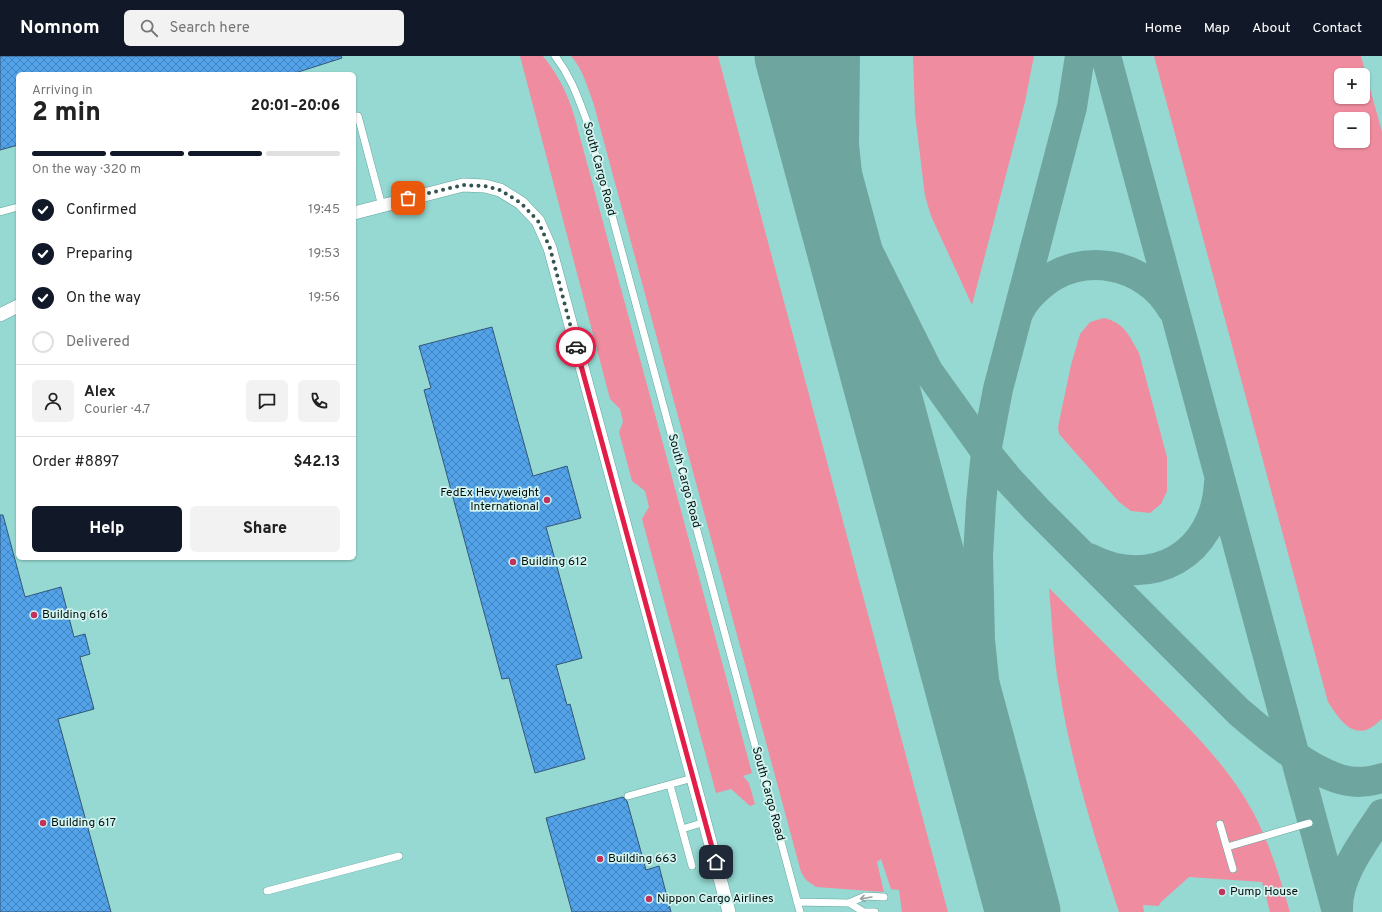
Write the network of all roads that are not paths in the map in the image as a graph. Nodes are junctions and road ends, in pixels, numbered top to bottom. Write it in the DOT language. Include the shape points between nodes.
graph roads {
  1 [pos="555,56"];
  2 [pos="356,116"];
  3 [pos="382,206"];
  4 [pos="16,208"];
  5 [pos="0,212"];
  6 [pos="356,212"];
  7 [pos="16,307"];
  8 [pos="0,315"];
  9 [pos="693,778"];
  10 [pos="670,785"];
  11 [pos="628,796"];
  12 [pos="705,822"];
  13 [pos="1309,823"];
  14 [pos="1220,824"];
  15 [pos="682,829"];
  16 [pos="1227,847"];
  17 [pos="399,856"];
  18 [pos="692,866"];
  19 [pos="1233,869"];
  20 [pos="266,891"];
  21 [pos="884,897"];
  22 [pos="797,902"];
  23 [pos="848,903"];
  24 [pos="729,912"];
  25 [pos="800,912"];
  26 [pos="875,912"];
  1 -- 22 [label="lane, South Cargo Road" via="566,71 586,119"];
  2 -- 3 [label="lane" via="358,116"];
  3 -- 6 [label="street"];
  3 -- 9 [label="street" via="463,185 485,186 500,190 521,203 538,221 550,248"];
  4 -- 5 [label="lane"];
  7 -- 8 [label="street"];
  9 -- 10 [label="lane"];
  9 -- 12 [label="street"];
  10 -- 11 [label="lane"];
  10 -- 15 [label="lane"];
  12 -- 15 [label="lane"];
  12 -- 24 [label="street"];
  13 -- 16 [label="lane"];
  14 -- 16 [label="lane"];
  15 -- 18 [label="lane"];
  16 -- 19 [label="lane"];
  17 -- 20 [label="lane"];
  21 -- 23 [label="lane, one-way" via="865,896"];
  22 -- 23 [label="lane"];
  22 -- 25 [label="lane, South Cargo Road"];
  23 -- 26 [label="lane" via="864,912"];
}
